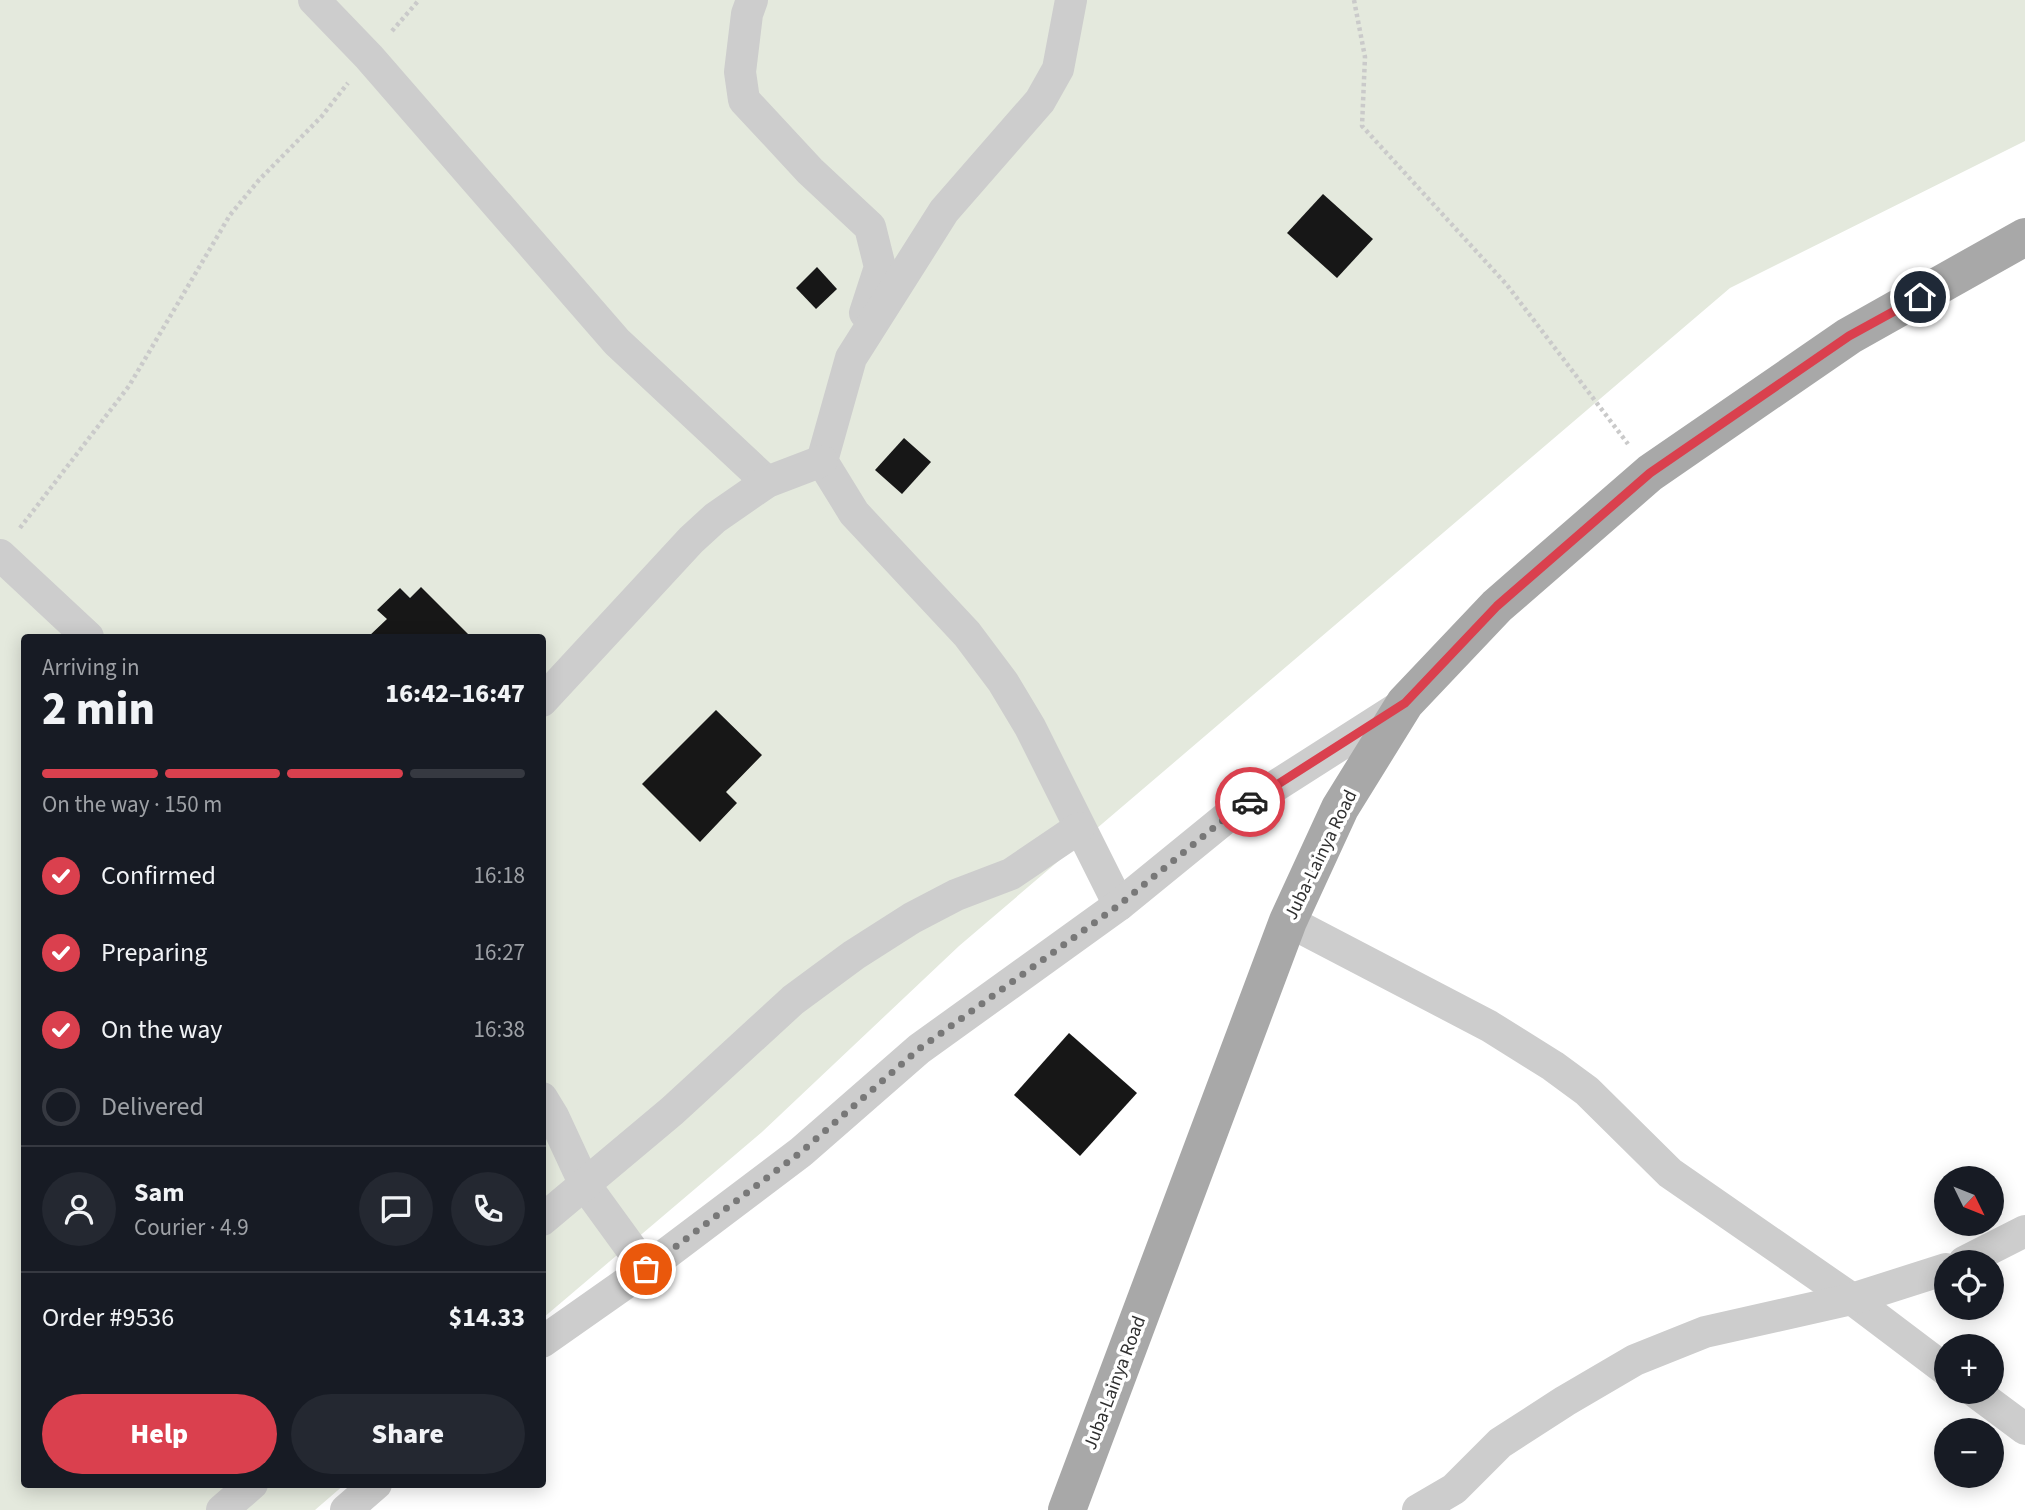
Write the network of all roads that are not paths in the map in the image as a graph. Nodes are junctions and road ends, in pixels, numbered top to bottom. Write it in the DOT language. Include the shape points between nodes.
graph roads {
  1 [pos="314,0"];
  2 [pos="752,0"];
  3 [pos="1071,0"];
  4 [pos="2025,237"];
  5 [pos="850,358"];
  6 [pos="822,461"];
  7 [pos="767,482"];
  8 [pos="8,544"];
  9 [pos="85,634"];
  10 [pos="546,697"];
  11 [pos="1405,703"];
  12 [pos="1079,828"];
  13 [pos="1119,905"];
  14 [pos="1288,921"];
  15 [pos="546,1105"];
  16 [pos="585,1185"];
  17 [pos="546,1217"];
  18 [pos="2025,1231"];
  19 [pos="1988,1250"];
  20 [pos="646,1269"];
  21 [pos="1934,1273"];
  22 [pos="1852,1299"];
  23 [pos="546,1339"];
  24 [pos="1934,1361"];
  25 [pos="1991,1404"];
  26 [pos="2025,1429"];
  27 [pos="247,1488"];
  28 [pos="371,1488"];
  29 [pos="222,1510"];
  30 [pos="346,1510"];
  31 [pos="1067,1510"];
  32 [pos="1418,1510"];
  1 -- 7 [label="street" via="617,342"];
  2 -- 5 [label="street" via="740,72 744,100 870,227 880,267"];
  3 -- 5 [label="street" via="1058,69 1040,101 944,211"];
  4 -- 11 [label="main road, Juba-Lainya Road" via="1849,336 1650,473 1497,606"];
  5 -- 6 [label="street"];
  6 -- 7 [label="street"];
  6 -- 12 [label="street" via="854,513 967,635 1003,682"];
  7 -- 10 [label="street" via="691,541"];
  8 -- 9 [label="street"];
  11 -- 13 [label="street" via="1227,817"];
  11 -- 14 [label="main road, Juba-Lainya Road" via="1340,808"];
  12 -- 13 [label="street"];
  12 -- 16 [label="street" via="1011,874 956,895 854,955 793,1000"];
  13 -- 20 [label="street" via="919,1049 801,1152"];
  14 -- 22 [label="street" via="1489,1026 1553,1066 1587,1091 1670,1173"];
  14 -- 31 [label="main road, Juba-Lainya Road"];
  15 -- 16 [label="street"];
  16 -- 17 [label="street"];
  16 -- 20 [label="street"];
  18 -- 19 [label="street"];
  20 -- 23 [label="street"];
  21 -- 22 [label="street"];
  22 -- 24 [label="street"];
  22 -- 32 [label="street" via="1705,1332 1635,1360 1500,1443 1454,1489"];
  25 -- 26 [label="street"];
  27 -- 29 [label="street"];
  28 -- 30 [label="street"];
}
